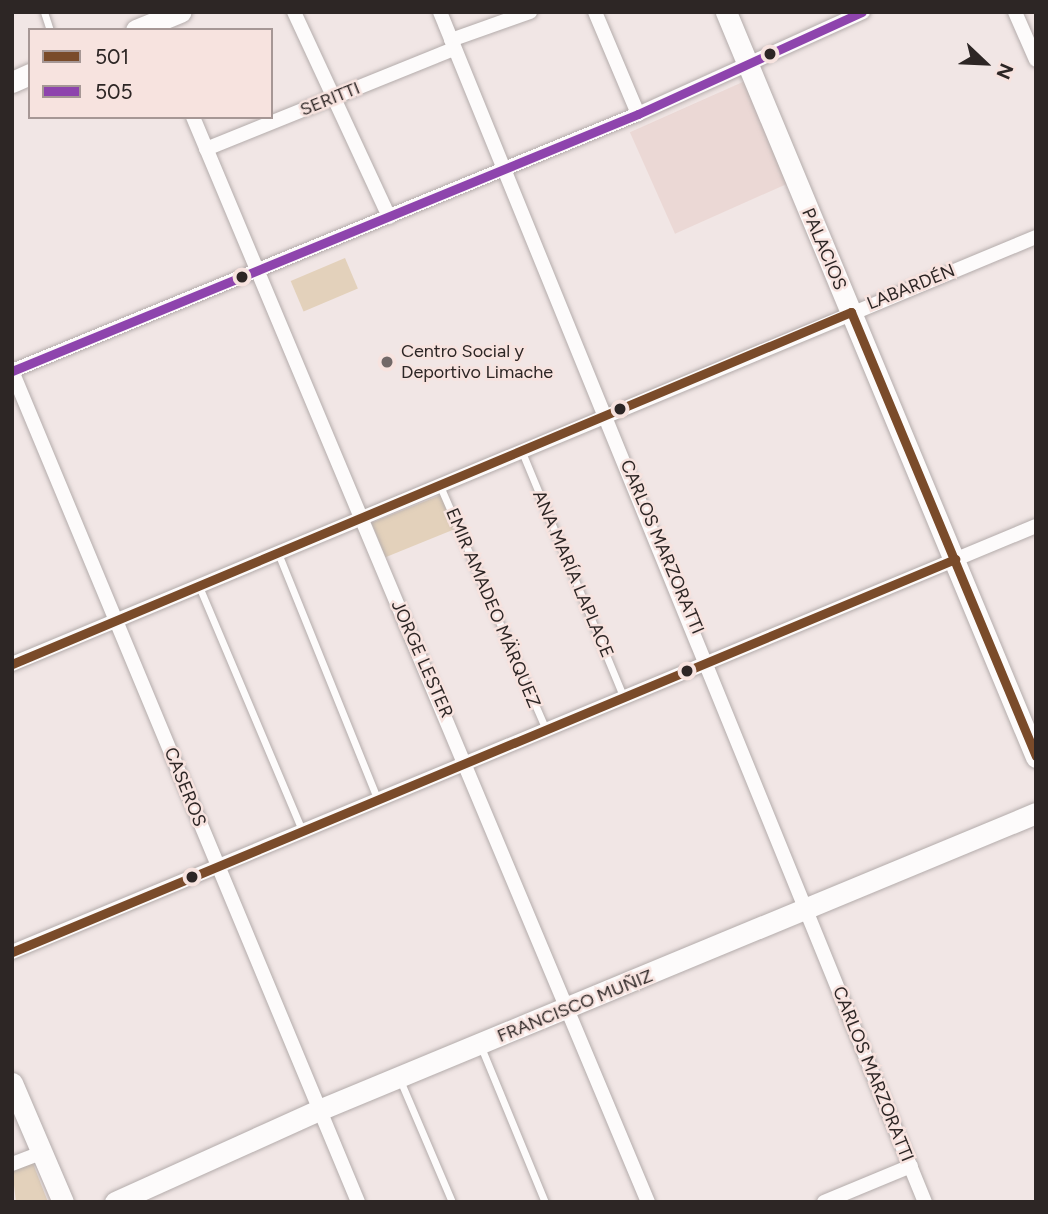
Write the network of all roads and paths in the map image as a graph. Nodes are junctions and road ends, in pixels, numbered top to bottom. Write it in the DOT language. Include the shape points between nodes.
graph roads {
  1 [pos="180,12"];
  2 [pos="294,12"];
  3 [pos="440,12"];
  4 [pos="530,12"];
  5 [pos="595,12"];
  6 [pos="726,12"];
  7 [pos="863,12"];
  8 [pos="1015,12"];
  9 [pos="149,23"];
  10 [pos="453,44"];
  11 [pos="1036,60"];
  12 [pos="748,66"];
  13 [pos="28,75"];
  14 [pos="12,82"];
  15 [pos="334,98"];
  16 [pos="638,114"];
  17 [pos="194,119"];
  18 [pos="206,149"];
  19 [pos="506,169"];
  20 [pos="389,217"];
  21 [pos="1036,237"];
  22 [pos="258,269"];
  23 [pos="851,312"];
  24 [pos="12,371"];
  25 [pos="607,415"];
  26 [pos="522,451"];
  27 [pos="440,486"];
  28 [pos="360,519"];
  29 [pos="1036,526"];
  30 [pos="276,549"];
  31 [pos="955,559"];
  32 [pos="198,584"];
  33 [pos="115,619"];
  34 [pos="709,658"];
  35 [pos="12,664"];
  36 [pos="624,696"];
  37 [pos="547,731"];
  38 [pos="1036,757"];
  39 [pos="469,765"];
  40 [pos="378,800"];
  41 [pos="1036,813"];
  42 [pos="302,828"];
  43 [pos="216,864"];
  44 [pos="806,910"];
  45 [pos="12,952"];
  46 [pos="568,1010"];
  47 [pos="480,1045"];
  48 [pos="399,1078"];
  49 [pos="12,1083"];
  50 [pos="319,1110"];
  51 [pos="43,1153"];
  52 [pos="12,1164"];
  53 [pos="911,1166"];
  54 [pos="63,1202"];
  55 [pos="115,1202"];
  56 [pos="358,1202"];
  57 [pos="452,1202"];
  58 [pos="545,1202"];
  59 [pos="648,1202"];
  60 [pos="824,1202"];
  61 [pos="925,1202"];
  1 -- 9 [label="street"];
  2 -- 15 [label="street"];
  3 -- 10 [label="street, CARLOS MARZORATTI"];
  4 -- 10 [label="street, SERITTI"];
  5 -- 16 [label="street"];
  6 -- 12 [label="street, PALACIOS"];
  7 -- 12 [label="street" via="785,43"];
  8 -- 11 [label="street"];
  10 -- 15 [label="street, SERITTI"];
  10 -- 19 [label="street, CARLOS MARZORATTI"];
  12 -- 16 [label="street"];
  12 -- 23 [label="street, PALACIOS"];
  13 -- 14 [label="street"];
  15 -- 18 [label="street, SERITTI"];
  15 -- 20 [label="street"];
  16 -- 19 [label="street"];
  17 -- 18 [label="street, JORGE LESTER"];
  18 -- 22 [label="street, JORGE LESTER"];
  19 -- 20 [label="street"];
  19 -- 25 [label="street, CARLOS MARZORATTI"];
  20 -- 22 [label="street"];
  21 -- 23 [label="street, LABARDÉN"];
  22 -- 24 [label="street"];
  22 -- 28 [label="street, JORGE LESTER"];
  23 -- 25 [label="street, LABARDÉN"];
  23 -- 31 [label="street, PALACIOS"];
  24 -- 33 [label="street, CASEROS"];
  25 -- 26 [label="street, LABARDÉN"];
  25 -- 34 [label="street, CARLOS MARZORATTI"];
  26 -- 27 [label="street, LABARDÉN"];
  26 -- 36 [label="lane, ANA MARÍA LAPLACE"];
  27 -- 28 [label="street, LABARDÉN"];
  27 -- 37 [label="lane, EMIR AMADEO MÄRQUEZ"];
  28 -- 30 [label="street, LABARDÉN"];
  28 -- 39 [label="street, JORGE LESTER"];
  29 -- 31 [label="street"];
  30 -- 32 [label="street, LABARDÉN"];
  30 -- 40 [label="lane"];
  31 -- 34 [label="street"];
  31 -- 38 [label="street, PALACIOS"];
  32 -- 33 [label="street, LABARDÉN"];
  32 -- 42 [label="lane"];
  33 -- 35 [label="street, LABARDÉN"];
  33 -- 43 [label="street, CASEROS"];
  34 -- 36 [label="street"];
  34 -- 44 [label="street, CARLOS MARZORATTI"];
  36 -- 37 [label="street"];
  37 -- 39 [label="street"];
  39 -- 40 [label="street"];
  39 -- 46 [label="street, JORGE LESTER"];
  40 -- 42 [label="street"];
  41 -- 44 [label="street, FRANCISCO MUÑIZ"];
  42 -- 43 [label="street"];
  43 -- 45 [label="street"];
  43 -- 50 [label="street, CASEROS"];
  44 -- 46 [label="street, FRANCISCO MUÑIZ"];
  44 -- 53 [label="street, CARLOS MARZORATTI"];
  46 -- 47 [label="street, FRANCISCO MUÑIZ"];
  46 -- 59 [label="street, JORGE LESTER"];
  47 -- 48 [label="street, FRANCISCO MUÑIZ"];
  47 -- 58 [label="lane"];
  48 -- 50 [label="street, FRANCISCO MUÑIZ"];
  48 -- 57 [label="lane"];
  49 -- 51 [label="street"];
  50 -- 55 [label="street, FRANCISCO MUÑIZ"];
  50 -- 56 [label="street, CASEROS"];
  51 -- 52 [label="street"];
  51 -- 54 [label="street"];
  53 -- 60 [label="street"];
  53 -- 61 [label="street, CARLOS MARZORATTI"];
}
